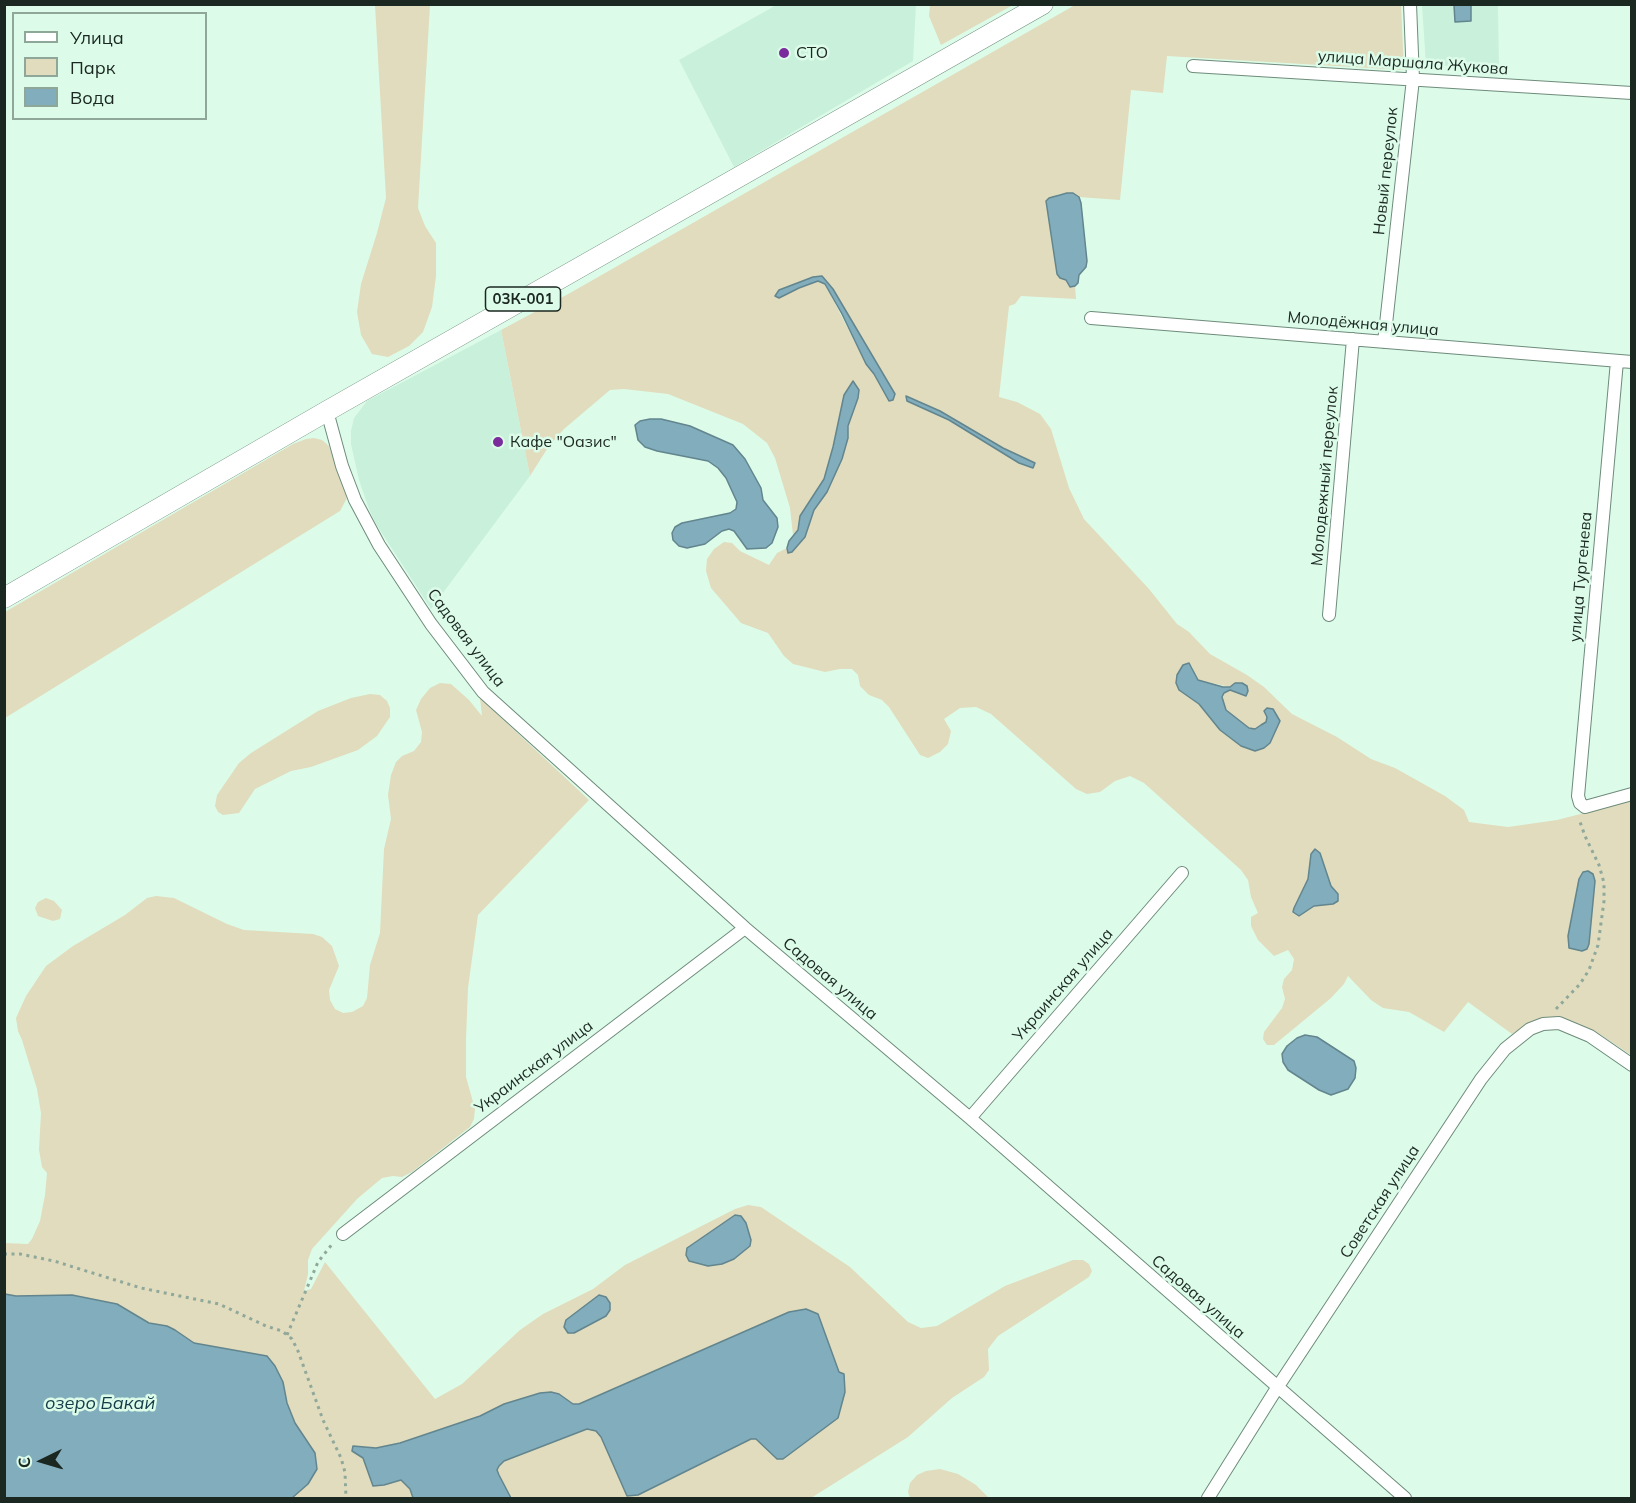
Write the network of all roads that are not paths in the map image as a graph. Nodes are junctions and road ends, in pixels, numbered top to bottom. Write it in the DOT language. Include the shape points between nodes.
graph roads {
  1 [pos="1043,4"];
  2 [pos="1410,4"];
  3 [pos="1192,66"];
  4 [pos="1413,79"];
  5 [pos="1632,93"];
  6 [pos="1091,318"];
  7 [pos="1353,339"];
  8 [pos="1384,342"];
  9 [pos="1617,361"];
  10 [pos="1632,362"];
  11 [pos="327,411"];
  12 [pos="4,598"];
  13 [pos="1329,615"];
  14 [pos="1632,794"];
  15 [pos="1182,873"];
  16 [pos="745,928"];
  17 [pos="1632,1065"];
  18 [pos="970,1118"];
  19 [pos="343,1233"];
  20 [pos="1277,1388"];
  21 [pos="1208,1498"];
  22 [pos="1405,1498"];
  1 -- 11 [label="main road, 03К-001"];
  2 -- 4 [label="street, Новый переулок"];
  3 -- 4 [label="street, улица Маршала Жукова"];
  4 -- 5 [label="street, улица Маршала Жукова"];
  4 -- 8 [label="street, Новый переулок"];
  6 -- 7 [label="street, Молодёжная улица"];
  7 -- 8 [label="street, Молодёжная улица"];
  7 -- 13 [label="street, Молодежный переулок"];
  8 -- 9 [label="street, Молодёжная улица"];
  9 -- 10 [label="street, Молодёжная улица"];
  9 -- 14 [label="street, улица Тургенева" via="1579,799 1585,807"];
  11 -- 12 [label="main road, 03К-001"];
  11 -- 16 [label="street, Садовая улица" via="355,500 379,545 470,676 483,692"];
  15 -- 18 [label="street, Украинская улица"];
  16 -- 18 [label="street, Садовая улица"];
  16 -- 19 [label="street, Украинская улица"];
  17 -- 20 [label="street, Советская улица" via="1590,1036 1559,1023 1530,1029 1505,1049 1481,1079"];
  18 -- 20 [label="street, Садовая улица"];
  20 -- 21 [label="street, Советская улица"];
  20 -- 22 [label="street, Садовая улица"];
}
